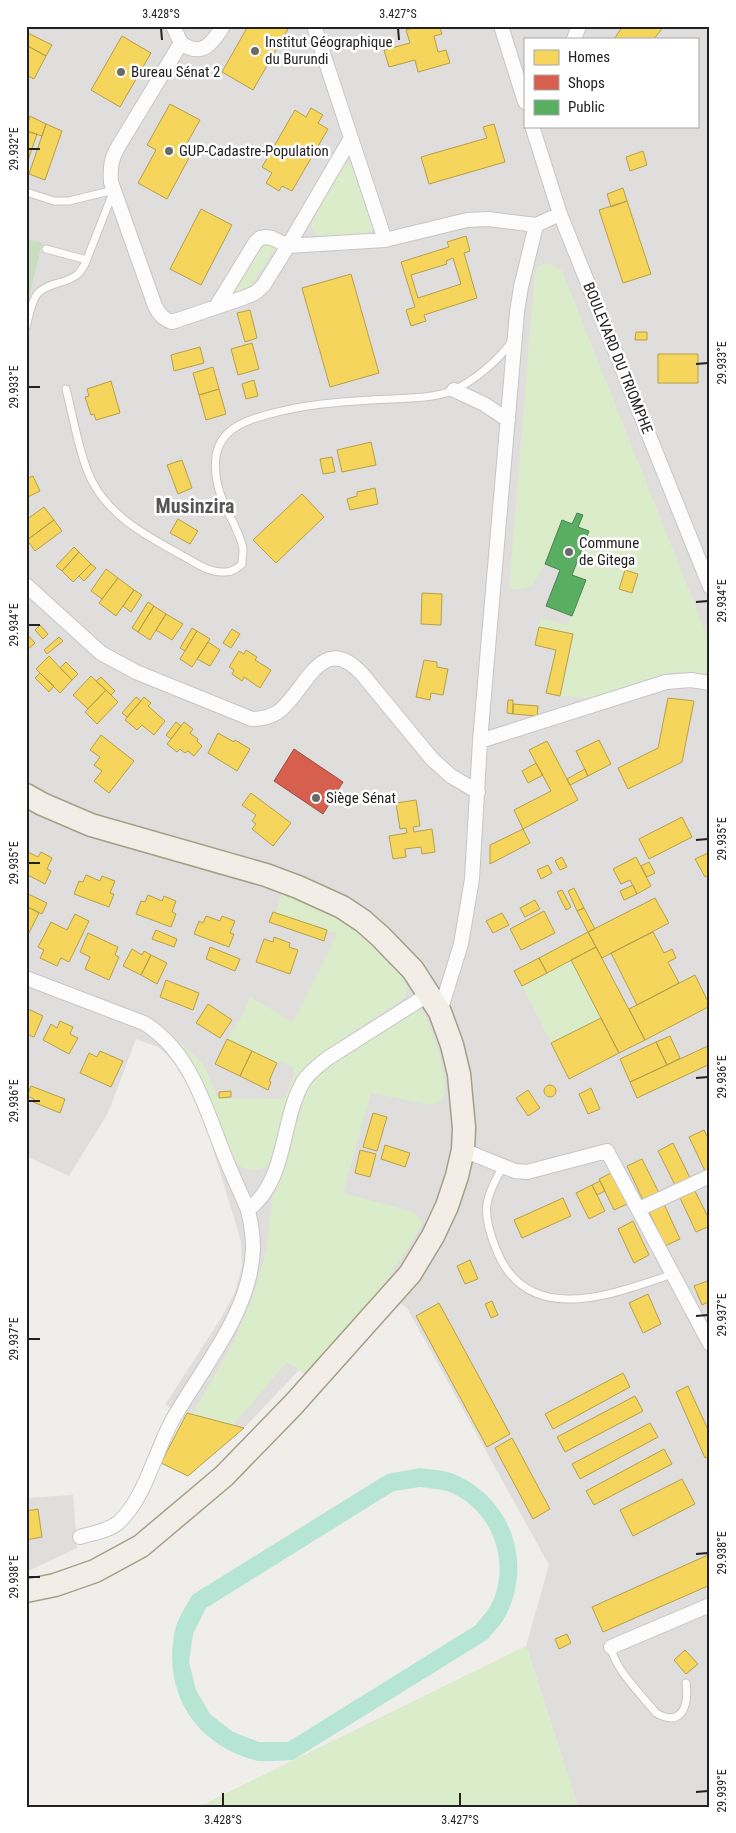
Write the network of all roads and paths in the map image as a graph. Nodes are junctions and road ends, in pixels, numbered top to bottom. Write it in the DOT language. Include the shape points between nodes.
graph roads {
  1 [pos="173,26"];
  2 [pos="223,26"];
  3 [pos="314,26"];
  4 [pos="501,26"];
  5 [pos="579,26"];
  6 [pos="574,38"];
  7 [pos="181,43"];
  8 [pos="524,99"];
  9 [pos="534,133"];
  10 [pos="352,138"];
  11 [pos="114,190"];
  12 [pos="26,192"];
  13 [pos="560,214"];
  14 [pos="536,224"];
  15 [pos="385,240"];
  16 [pos="288,246"];
  17 [pos="46,249"];
  18 [pos="87,260"];
  19 [pos="216,307"];
  20 [pos="26,328"];
  21 [pos="514,337"];
  22 [pos="66,389"];
  23 [pos="454,390"];
  24 [pos="508,420"];
  25 [pos="26,585"];
  26 [pos="710,587"];
  27 [pos="710,682"];
  28 [pos="480,742"];
  29 [pos="478,792"];
  30 [pos="26,795"];
  31 [pos="26,978"];
  32 [pos="434,1003"];
  33 [pos="463,1150"];
  34 [pos="503,1166"];
  35 [pos="710,1176"];
  36 [pos="638,1209"];
  37 [pos="248,1210"];
  38 [pos="673,1274"];
  39 [pos="710,1344"];
  40 [pos="80,1537"];
  41 [pos="26,1591"];
  42 [pos="710,1605"];
  43 [pos="611,1647"];
  44 [pos="686,1683"];
  1 -- 7 [label="street"];
  2 -- 7 [label="street" via="206,47 196,49"];
  3 -- 10 [label="street"];
  4 -- 8 [label="street"];
  5 -- 6 [label="street"];
  7 -- 11 [label="street" via="112,157 110,168"];
  9 -- 13 [label="street, BOULEVARD DU TRIOMPHE"];
  10 -- 15 [label="street"];
  10 -- 16 [label="street"];
  11 -- 12 [label="lane" via="68,201 54,201"];
  11 -- 18 [label="lane"];
  11 -- 19 [label="street" via="159,314 172,322"];
  13 -- 14 [label="street"];
  13 -- 26 [label="street, BOULEVARD DU TRIOMPHE"];
  14 -- 15 [label="street" via="467,220"];
  14 -- 21 [label="street" via="521,287"];
  15 -- 16 [label="street"];
  16 -- 19 [label="street" via="263,286 255,293"];
  16 -- 19 [label="street" via="266,236 260,238"];
  17 -- 18 [label="lane"];
  18 -- 20 [label="lane" via="78,274 38,294"];
  21 -- 23 [label="lane" via="502,355"];
  21 -- 24 [label="street"];
  22 -- 23 [label="lane" via="92,482 104,498 143,534 210,571 224,572 233,571 242,564 240,538 221,499 215,474 217,453 234,426 310,405 431,396"];
  23 -- 24 [label="street"];
  24 -- 28 [label="street"];
  25 -- 29 [label="street" via="101,653 117,663 252,719 278,712 323,662 337,659 346,662 362,674 432,759 451,776"];
  27 -- 28 [label="street" via="666,682"];
  28 -- 29 [label="street"];
  29 -- 32 [label="street" via="472,879 464,925 456,962"];
  30 -- 32 [label="main road" via="90,825 266,875 322,897 363,921 380,936 413,970"];
  31 -- 37 [label="street" via="144,1023 172,1046 194,1080"];
  32 -- 33 [label="main road" via="452,1046 458,1074"];
  32 -- 37 [label="street" via="313,1069 295,1101 272,1180"];
  33 -- 34 [label="street"];
  33 -- 41 [label="main road" via="447,1206 410,1274 293,1405 224,1476 141,1546 95,1571"];
  34 -- 36 [label="street" via="527,1172 607,1151"];
  34 -- 38 [label="lane" via="487,1199 486,1216 507,1272 519,1284 545,1296 572,1300 613,1294"];
  35 -- 36 [label="street"];
  36 -- 38 [label="street"];
  37 -- 40 [label="street" via="253,1240 251,1266 234,1318 171,1422 126,1514 117,1524"];
  38 -- 39 [label="street"];
  42 -- 43 [label="street"];
  43 -- 44 [label="lane" via="620,1668 656,1713 663,1717 672,1718 685,1708 688,1696"];
}
